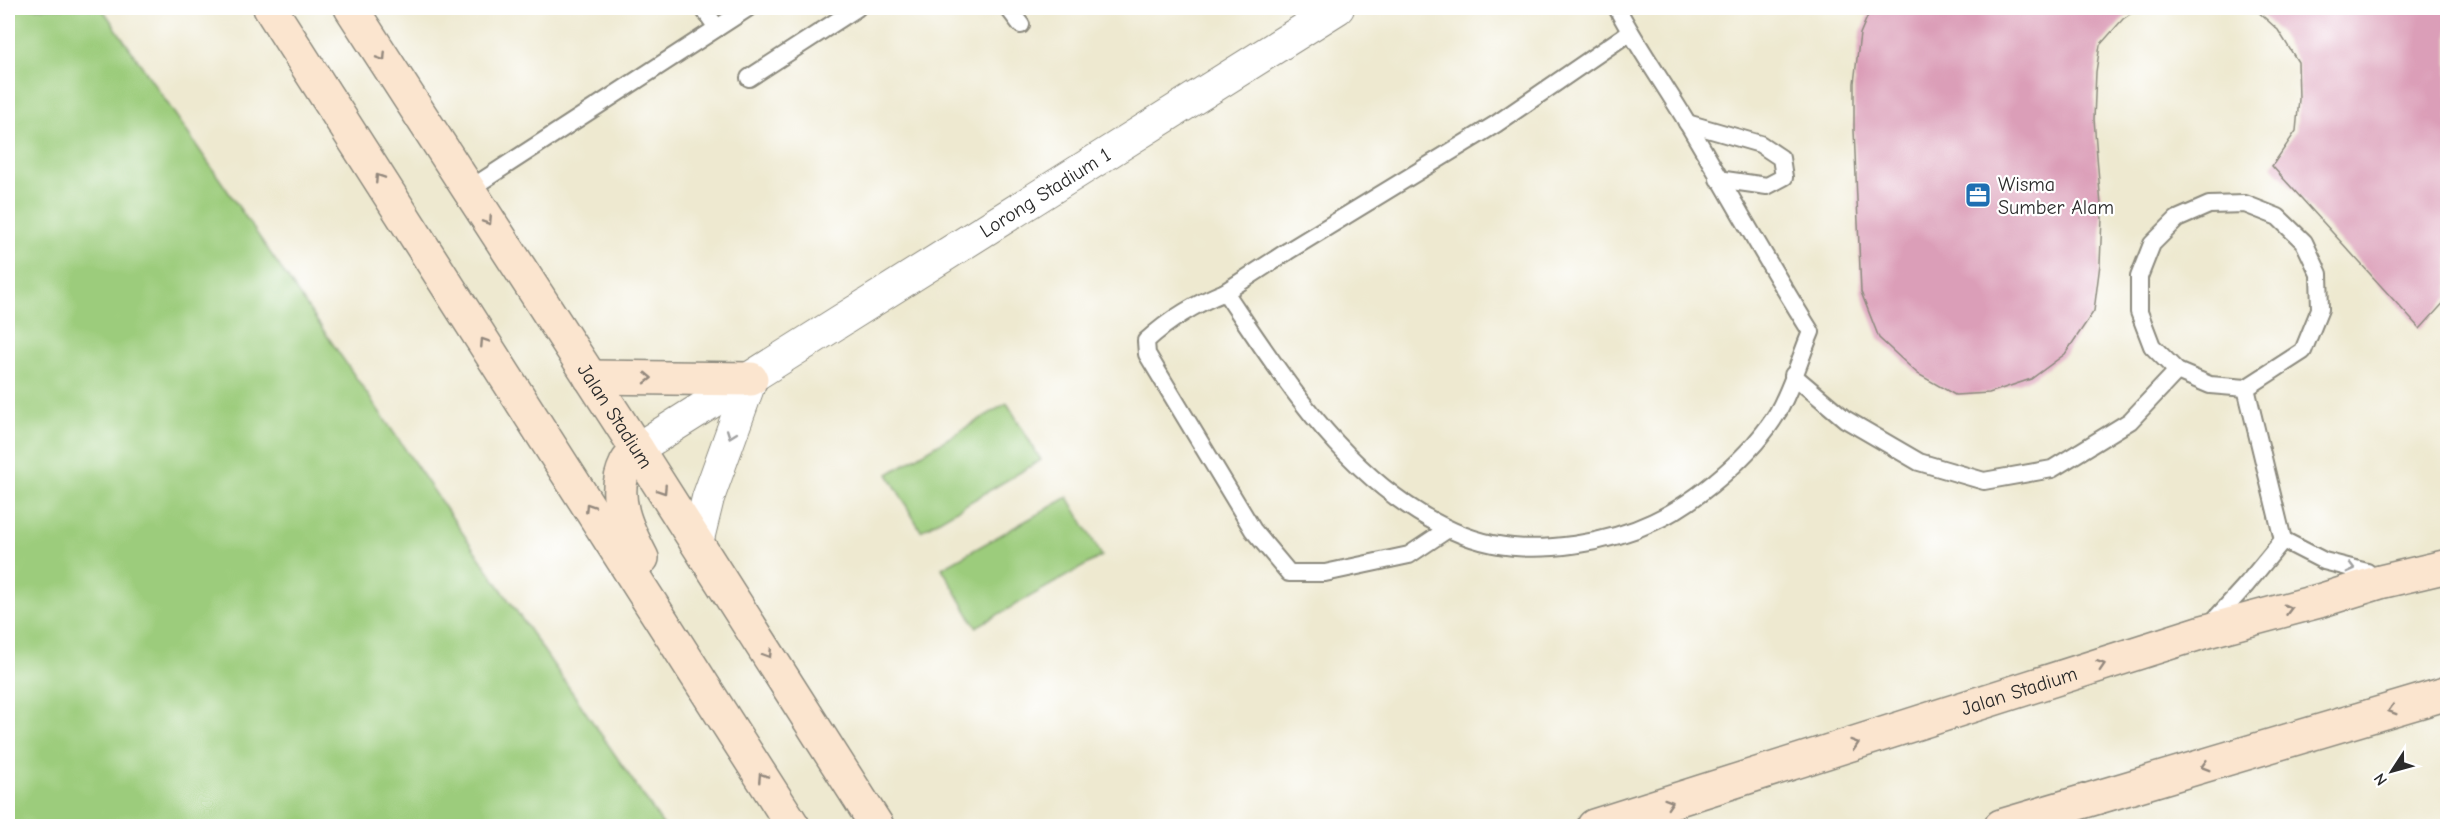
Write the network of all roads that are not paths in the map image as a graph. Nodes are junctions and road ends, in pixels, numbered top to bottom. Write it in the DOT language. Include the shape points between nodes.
graph roads {
  1 [pos="270,8"];
  2 [pos="351,8"];
  3 [pos="704,8"];
  4 [pos="748,8"];
  5 [pos="857,8"];
  6 [pos="1008,8"];
  7 [pos="1338,8"];
  8 [pos="1617,8"];
  9 [pos="1021,25"];
  10 [pos="717,28"];
  11 [pos="1629,32"];
  12 [pos="749,78"];
  13 [pos="1688,123"];
  14 [pos="1718,179"];
  15 [pos="468,190"];
  16 [pos="1225,292"];
  17 [pos="2177,371"];
  18 [pos="1793,375"];
  19 [pos="590,377"];
  20 [pos="751,379"];
  21 [pos="2246,388"];
  22 [pos="637,449"];
  23 [pos="1448,529"];
  24 [pos="2283,540"];
  25 [pos="697,543"];
  26 [pos="2448,566"];
  27 [pos="2380,582"];
  28 [pos="658,614"];
  29 [pos="2203,632"];
  30 [pos="2448,693"];
  31 [pos="793,826"];
  32 [pos="877,826"];
  33 [pos="1594,826"];
  34 [pos="2001,826"];
  28 -- 1 [label="street, one-way"];
  2 -- 15 [label="street, Jalan Stadium, one-way"];
  3 -- 10 [label="lane"];
  4 -- 10 [label="lane"];
  5 -- 12 [label="lane"];
  6 -- 9 [label="lane"];
  7 -- 20 [label="street, Lorong Stadium 1"];
  8 -- 11 [label="lane"];
  10 -- 15 [label="lane"];
  11 -- 13 [label="lane"];
  11 -- 16 [label="lane" via="1496,124"];
  13 -- 14 [label="lane"];
  13 -- 14 [label="lane" via="1760,144 1780,158 1784,177 1767,186"];
  14 -- 18 [label="lane" via="1811,332"];
  15 -- 19 [label="street, Jalan Stadium, one-way"];
  16 -- 23 [label="lane" via="1278,373 1357,466 1407,505"];
  16 -- 23 [label="lane" via="1158,330 1146,341 1147,354 1253,530 1289,573 1325,573 1409,555"];
  17 -- 18 [label="lane" via="2130,421 2052,469 1984,481 1919,462 1845,419"];
  17 -- 21 [label="lane" via="2210,385"];
  17 -- 21 [label="lane" via="2152,346 2139,312 2139,277 2152,244 2177,219 2209,205 2245,204 2278,217 2304,242 2319,274 2320,309 2302,351"];
  18 -- 23 [label="lane" via="1778,412 1743,457 1702,492 1653,522 1601,539 1544,548 1493,544"];
  19 -- 20 [label="street, one-way"];
  19 -- 22 [label="street, Jalan Stadium"];
  20 -- 22 [label="street, Lorong Stadium 1"];
  20 -- 25 [label="street, one-way" via="708,498"];
  21 -- 24 [label="lane"];
  22 -- 25 [label="street, Jalan Stadium, one-way"];
  22 -- 28 [label="street" via="625,465 620,490 622,511 653,581"];
  24 -- 27 [label="lane, one-way" via="2324,561 2367,572"];
  24 -- 29 [label="lane"];
  25 -- 32 [label="street, Jalan Stadium, one-way"];
  26 -- 27 [label="street, Jalan Stadium"];
  29 -- 27 [label="street, Jalan Stadium, one-way"];
  31 -- 28 [label="street, one-way"];
  33 -- 29 [label="street, Jalan Stadium, one-way"];
  30 -- 34 [label="street, one-way"];
}
